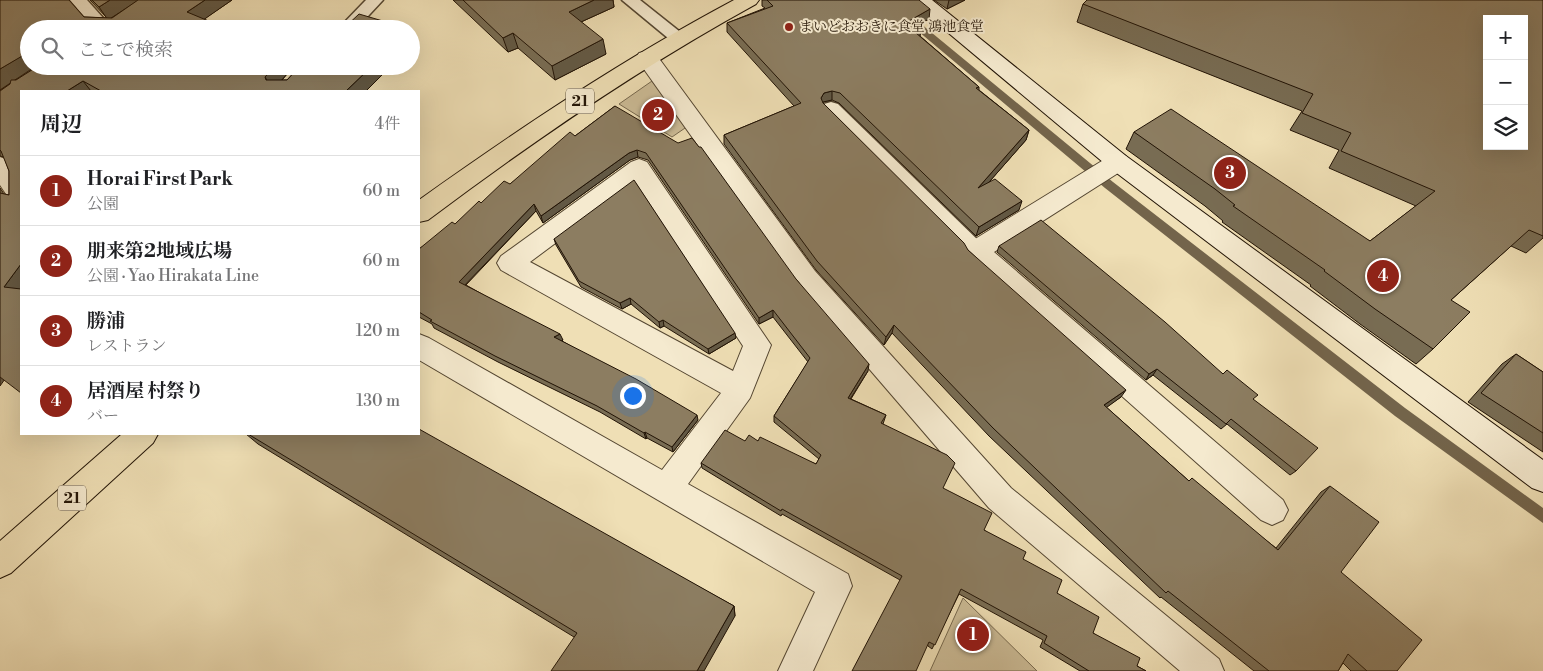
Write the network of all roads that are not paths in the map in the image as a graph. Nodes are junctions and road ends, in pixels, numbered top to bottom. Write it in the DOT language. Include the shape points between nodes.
graph roads {
  1 [pos="78,0"];
  2 [pos="375,0"];
  3 [pos="630,0"];
  4 [pos="749,0"];
  5 [pos="919,0"];
  6 [pos="102,20"];
  7 [pos="355,20"];
  8 [pos="680,39"];
  9 [pos="647,58"];
  10 [pos="831,108"];
  11 [pos="1116,164"];
  12 [pos="0,166"];
  13 [pos="20,196"];
  14 [pos="420,212"];
  15 [pos="976,251"];
  16 [pos="420,347"];
  17 [pos="740,389"];
  18 [pos="142,435"];
  19 [pos="1543,478"];
  20 [pos="667,488"];
  21 [pos="1272,510"];
  22 [pos="0,562"];
  23 [pos="794,671"];
  24 [pos="1207,671"];
  1 -- 6 [label="lane"];
  2 -- 7 [label="lane"];
  3 -- 8 [label="lane"];
  4 -- 8 [label="main road, 21"];
  5 -- 11 [label="street"];
  8 -- 9 [label="main road, 21"];
  9 -- 14 [label="main road, 21" via="502,152"];
  9 -- 24 [label="street" via="806,278 1000,498"];
  10 -- 15 [label="lane"];
  11 -- 15 [label="street"];
  11 -- 19 [label="street"];
  12 -- 13 [label="street"];
  15 -- 21 [label="street"];
  16 -- 20 [label="street"];
  17 -- 17 [label="street" via="757,345 639,168 510,263"];
  17 -- 20 [label="street"];
  18 -- 22 [label="main road, 21"];
  20 -- 23 [label="street" via="836,586"];
}
